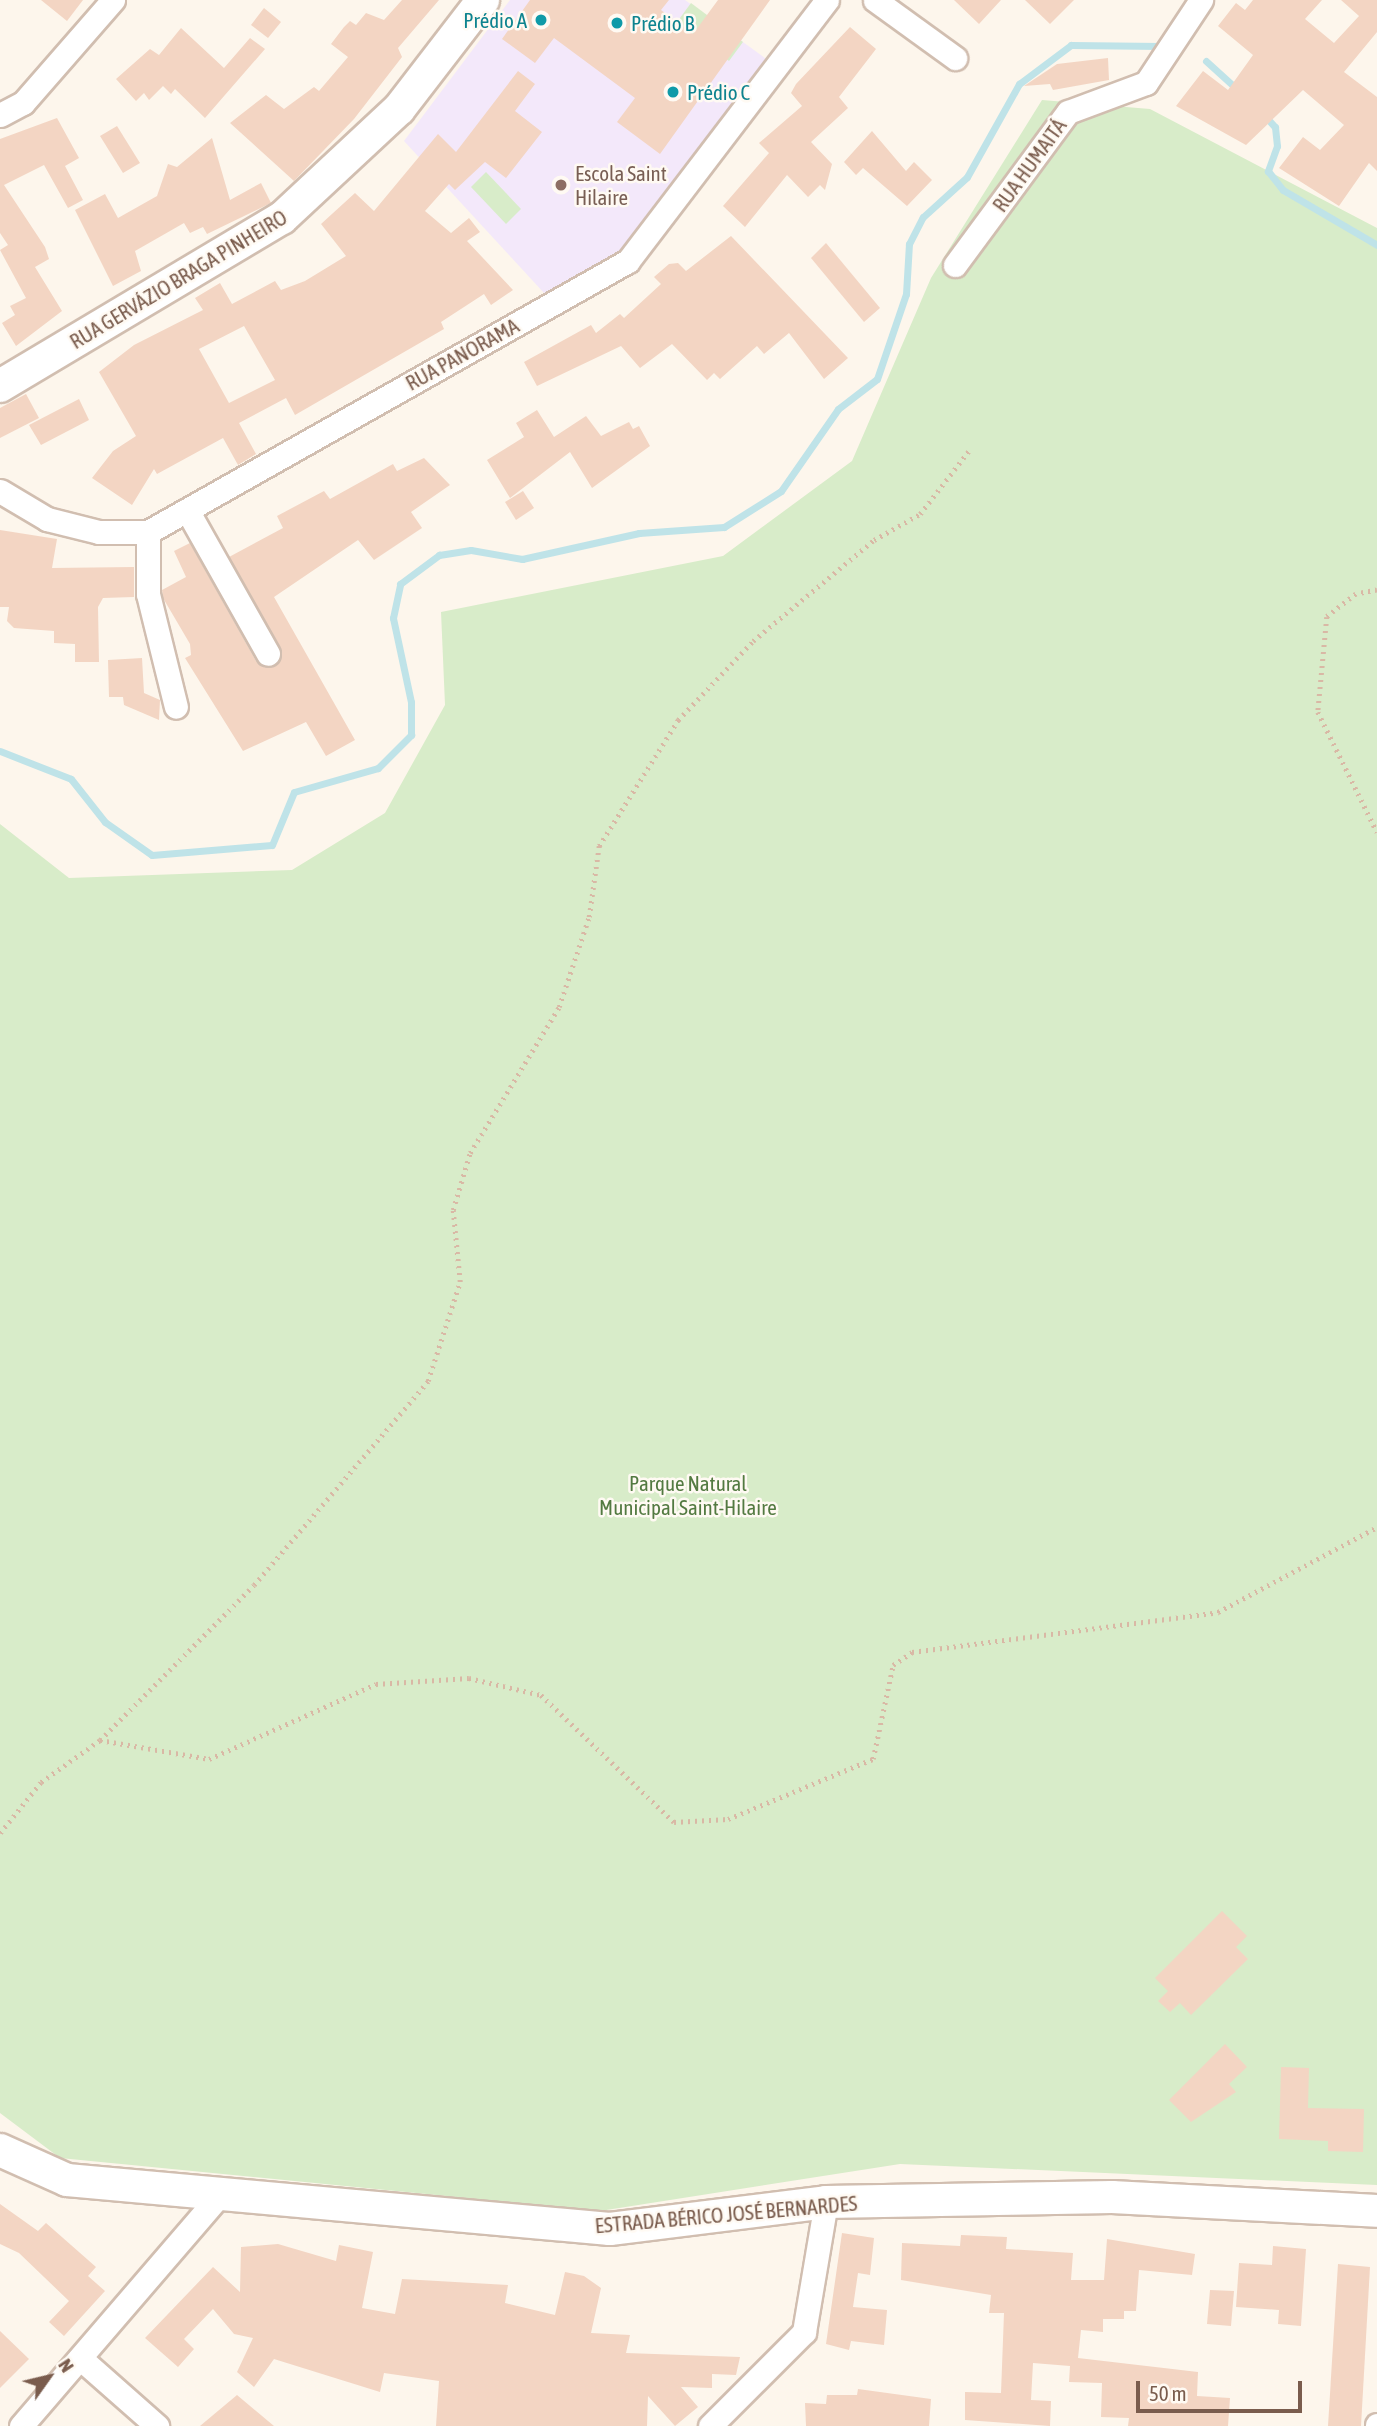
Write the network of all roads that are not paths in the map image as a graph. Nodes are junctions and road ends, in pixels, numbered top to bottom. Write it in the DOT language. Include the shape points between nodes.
graph roads {
  1 [pos="113,0"];
  2 [pos="483,0"];
  3 [pos="827,0"];
  4 [pos="875,0"];
  5 [pos="1201,0"];
  6 [pos="955,58"];
  7 [pos="0,115"];
  8 [pos="955,265"];
  9 [pos="0,386"];
  10 [pos="0,491"];
  11 [pos="187,510"];
  12 [pos="148,532"];
  13 [pos="268,654"];
  14 [pos="176,707"];
  15 [pos="0,2150"];
  16 [pos="217,2198"];
  17 [pos="826,2202"];
  18 [pos="1377,2211"];
  19 [pos="79,2358"];
  20 [pos="20,2426"];
  21 [pos="157,2426"];
  22 [pos="710,2426"];
  1 -- 7 [label="street" via="23,103"];
  2 -- 9 [label="main road, RUA GERVÁZIO BRAGA PINHEIRO" via="399,109 282,219"];
  3 -- 11 [label="street, RUA PANORAMA" via="628,261"];
  4 -- 6 [label="street"];
  5 -- 8 [label="street, RUA HUMAITÁ" via="1146,83 1068,112"];
  10 -- 12 [label="street, RUA PANORAMA" via="47,519 99,532"];
  11 -- 12 [label="street, RUA PANORAMA"];
  11 -- 13 [label="street"];
  12 -- 14 [label="street" via="148,594"];
  15 -- 16 [label="main road, ESTRADA BÉRICO JOSÉ BERNARDES" via="67,2180"];
  16 -- 17 [label="main road, ESTRADA BÉRICO JOSÉ BERNARDES" via="610,2229"];
  16 -- 19 [label="street"];
  17 -- 18 [label="main road, ESTRADA BÉRICO JOSÉ BERNARDES" via="1112,2197"];
  17 -- 22 [label="street" via="804,2332"];
  19 -- 20 [label="street"];
  19 -- 21 [label="street"];
}
